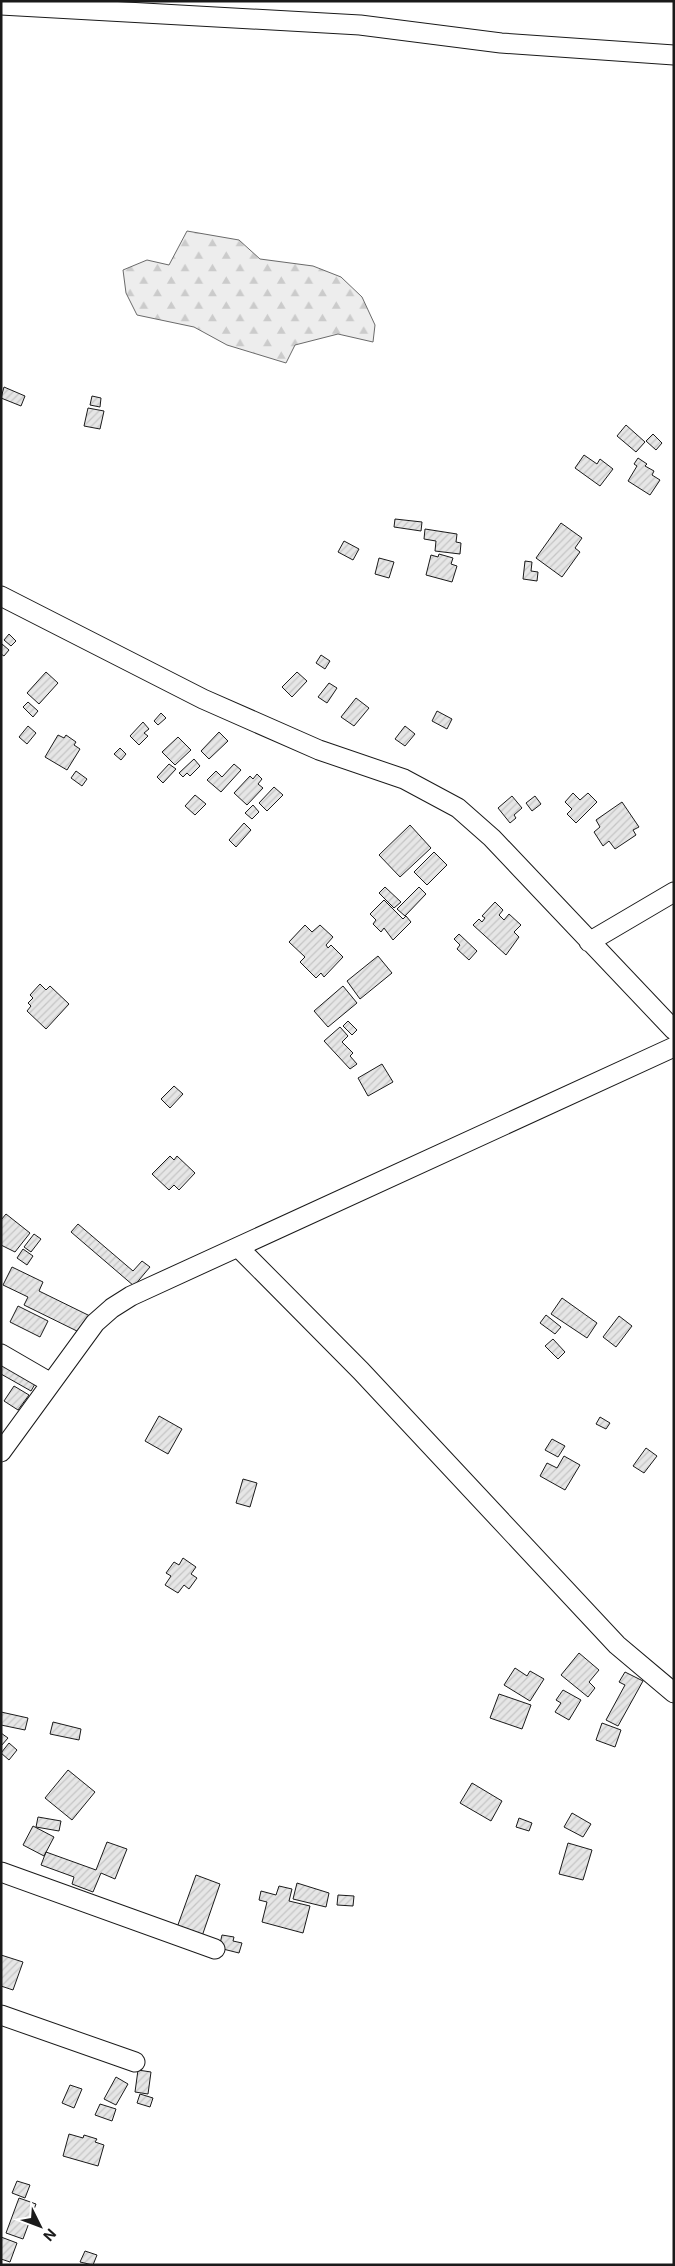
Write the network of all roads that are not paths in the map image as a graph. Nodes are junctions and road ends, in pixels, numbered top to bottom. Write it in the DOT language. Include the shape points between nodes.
graph roads {
  1 [pos="1,5"];
  2 [pos="674,55"];
  3 [pos="1,596"];
  4 [pos="674,892"];
  5 [pos="589,942"];
  6 [pos="674,1030"];
  7 [pos="674,1047"];
  8 [pos="238,1247"];
  9 [pos="1,1354"];
  10 [pos="51,1383"];
  11 [pos="1,1452"];
  12 [pos="674,1693"];
  13 [pos="1,1872"];
  14 [pos="215,1949"];
  15 [pos="1,2015"];
  16 [pos="135,2062"];
  1 -- 2 [label="street" via="360,25 500,42"];
  3 -- 5 [label="street" via="204,699 319,750 404,779 458,808 492,838"];
  4 -- 5 [label="street"];
  5 -- 6 [label="street"];
  7 -- 8 [label="street"];
  8 -- 10 [label="street" via="131,1296 112,1308 95,1323"];
  8 -- 12 [label="street" via="361,1371 618,1645"];
  9 -- 10 [label="street"];
  10 -- 11 [label="street"];
  13 -- 14 [label="street"];
  15 -- 16 [label="street"];
}
